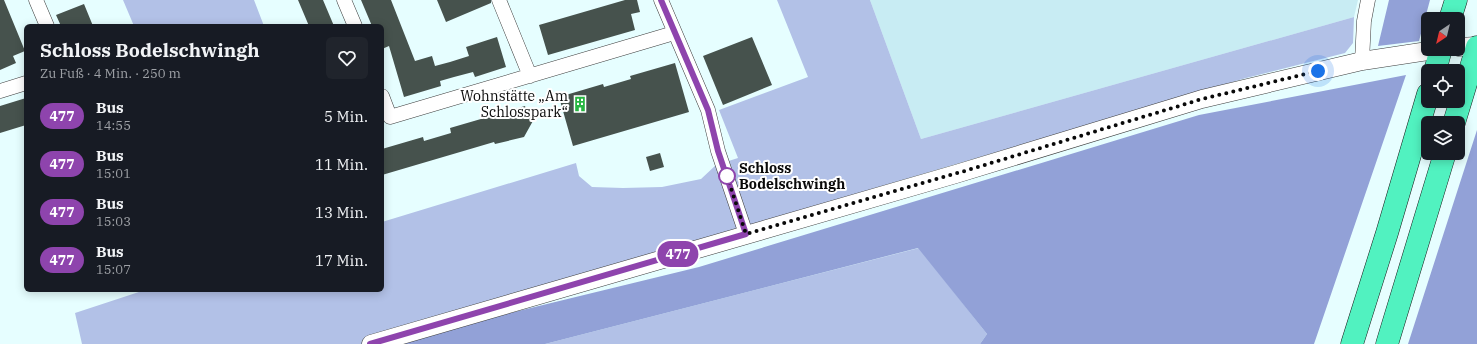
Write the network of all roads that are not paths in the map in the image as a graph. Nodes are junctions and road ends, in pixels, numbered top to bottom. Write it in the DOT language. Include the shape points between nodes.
graph roads {
  1 [pos="36,0"];
  2 [pos="344,0"];
  3 [pos="499,0"];
  4 [pos="661,0"];
  5 [pos="1368,0"];
  6 [pos="1456,0"];
  7 [pos="1452,12"];
  8 [pos="46,24"];
  9 [pos="354,24"];
  10 [pos="674,33"];
  11 [pos="1477,46"];
  12 [pos="1465,47"];
  13 [pos="1421,52"];
  14 [pos="1362,61"];
  15 [pos="530,76"];
  16 [pos="24,83"];
  17 [pos="0,91"];
  18 [pos="384,101"];
  19 [pos="1424,108"];
  20 [pos="1456,116"];
  21 [pos="1444,160"];
  22 [pos="746,234"];
  23 [pos="371,344"];
  24 [pos="1352,344"];
  25 [pos="1387,344"];
  1 -- 8 [label="street"];
  2 -- 9 [label="street"];
  3 -- 15 [label="street"];
  4 -- 10 [label="street"];
  5 -- 14 [label="street"];
  6 -- 7 [label="highway"];
  10 -- 15 [label="street"];
  10 -- 22 [label="street" via="708,110 718,151"];
  11 -- 12 [label="street"];
  11 -- 20 [label="highway"];
  13 -- 14 [label="street"];
  14 -- 22 [label="street" via="1202,99"];
  15 -- 18 [label="street" via="390,117"];
  16 -- 17 [label="street"];
  19 -- 24 [label="highway"];
  21 -- 25 [label="highway"];
  22 -- 23 [label="street"];
}
